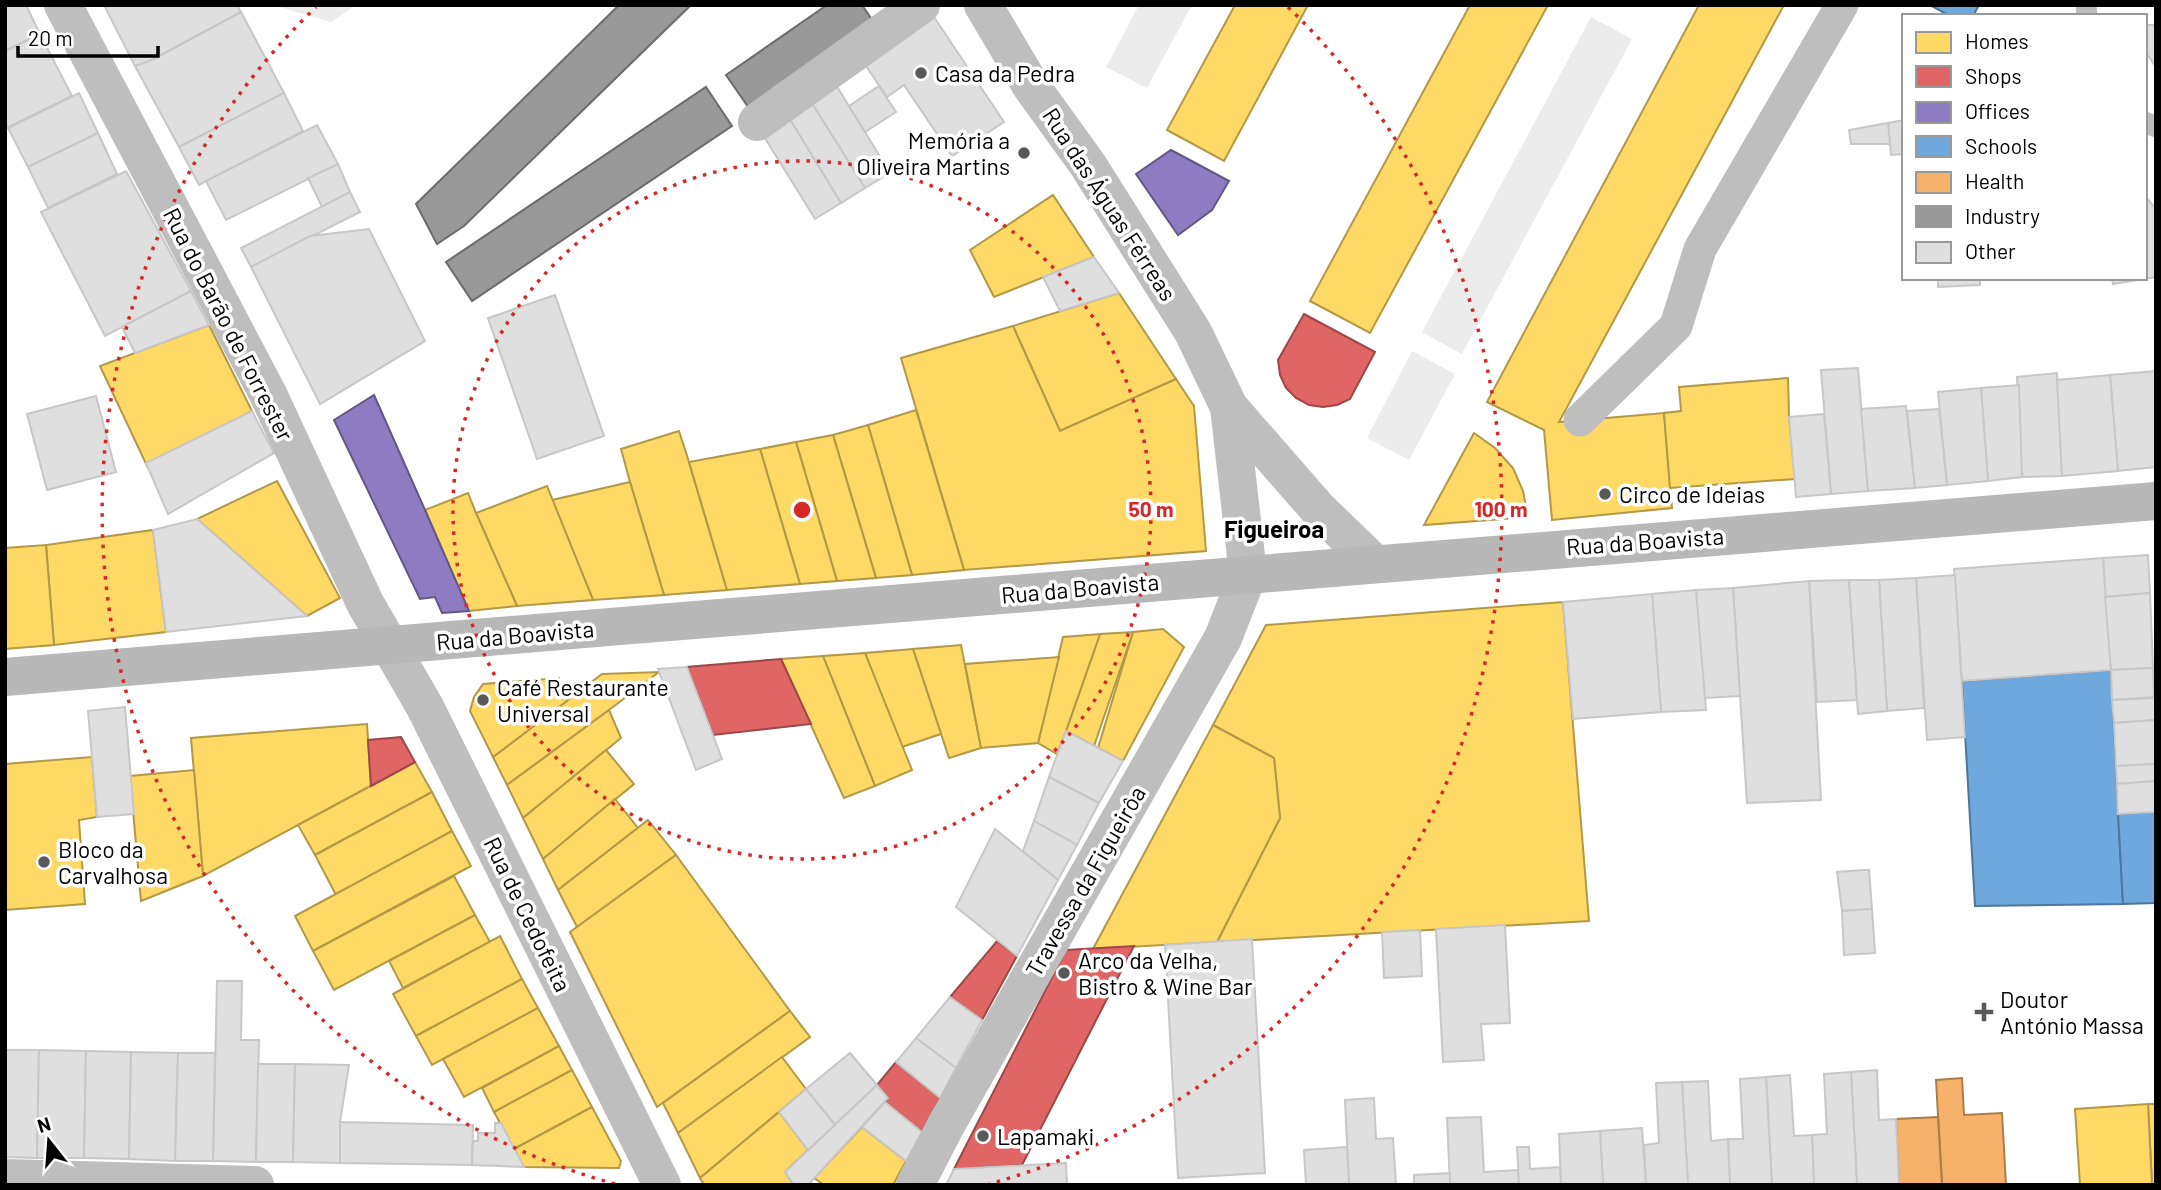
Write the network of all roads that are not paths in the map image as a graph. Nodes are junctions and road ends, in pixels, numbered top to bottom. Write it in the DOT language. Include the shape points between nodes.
graph roads {
  1 [pos="63,5"];
  2 [pos="921,5"];
  3 [pos="983,5"];
  4 [pos="1842,5"];
  5 [pos="757,122"];
  6 [pos="1228,407"];
  7 [pos="1580,420"];
  8 [pos="2156,500"];
  9 [pos="1374,563"];
  10 [pos="1248,573"];
  11 [pos="390,645"];
  12 [pos="5,677"];
  13 [pos="5,1178"];
  14 [pos="255,1185"];
  15 [pos="662,1185"];
  16 [pos="915,1185"];
  1 -- 11 [label="street, Rua do Barão de Forrester" via="268,394 365,603"];
  2 -- 5 [label="street"];
  3 -- 6 [label="street, Rua das Águas Férreas" via="1193,332"];
  4 -- 7 [label="street" via="1700,249 1676,326"];
  6 -- 9 [label="street, Rua das Águas Férreas" via="1318,509"];
  6 -- 10 [label="street, Rua das Águas Férreas"];
  8 -- 9 [label="main road, Rua da Boavista"];
  9 -- 10 [label="main road, Rua da Boavista"];
  10 -- 11 [label="main road, Rua da Boavista"];
  10 -- 16 [label="street, Travessa da Figueirôa" via="1223,638"];
  11 -- 12 [label="main road, Rua da Boavista"];
  11 -- 15 [label="street, Rua de Cedofeita"];
  13 -- 14 [label="street"];
}
